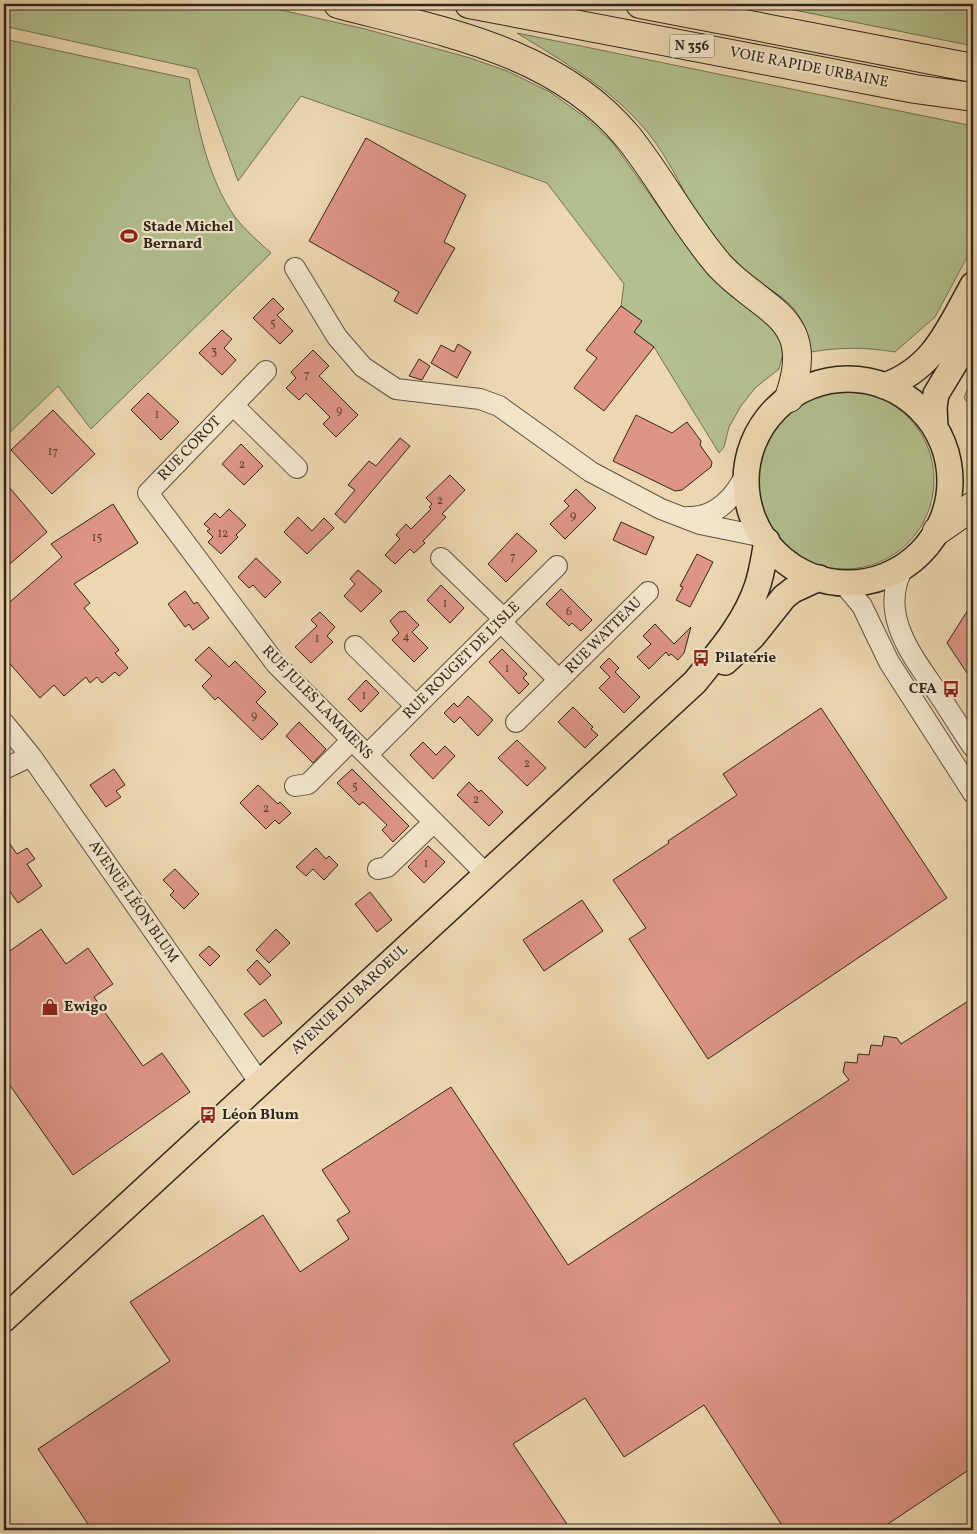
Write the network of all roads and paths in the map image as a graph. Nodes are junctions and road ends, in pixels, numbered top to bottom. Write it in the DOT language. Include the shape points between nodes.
graph roads {
  1 [pos="338,4"];
  2 [pos="469,4"];
  3 [pos="640,4"];
  4 [pos="973,68"];
  5 [pos="915,89"];
  6 [pos="973,97"];
  7 [pos="973,110"];
  8 [pos="295,268"];
  9 [pos="973,286"];
  10 [pos="973,333"];
  11 [pos="266,371"];
  12 [pos="884,386"];
  13 [pos="789,398"];
  14 [pos="233,406"];
  15 [pos="935,427"];
  16 [pos="297,468"];
  17 [pos="747,472"];
  18 [pos="148,493"];
  19 [pos="973,506"];
  20 [pos="681,517"];
  21 [pos="937,531"];
  22 [pos="765,539"];
  23 [pos="441,558"];
  24 [pos="905,565"];
  25 [pos="556,566"];
  26 [pos="819,578"];
  27 [pos="843,583"];
  28 [pos="648,592"];
  29 [pos="502,620"];
  30 [pos="354,646"];
  31 [pos="559,680"];
  32 [pos="696,682"];
  33 [pos="416,706"];
  34 [pos="516,722"];
  35 [pos="4,723"];
  36 [pos="352,740"];
  37 [pos="973,747"];
  38 [pos="367,755"];
  39 [pos="30,756"];
  40 [pos="4,769"];
  41 [pos="295,786"];
  42 [pos="973,793"];
  43 [pos="434,822"];
  44 [pos="378,869"];
  45 [pos="486,874"];
  46 [pos="260,1082"];
  47 [pos="4,1319"];
  1 -- 13 [label="highway" via="460,36 518,56 556,76 603,111 632,143 710,254 741,284 780,314 788,325 797,356"];
  2 -- 5 [label="highway, VOIE RAPIDE URBAINE / N 356"];
  3 -- 4 [label="highway, VOIE RAPIDE URBAINE / N 356"];
  5 -- 6 [label="highway, VOIE RAPIDE URBAINE / N 356"];
  5 -- 7 [label="highway"];
  8 -- 20 [label="street" via="337,337 363,367 396,389 480,399 499,406 591,472"];
  9 -- 12 [label="main road" via="930,357 908,376"];
  10 -- 15 [label="main road" via="936,394"];
  11 -- 14 [label="street, RUE COROT"];
  12 -- 13 [label="main road" via="860,380 835,380 815,385"];
  12 -- 15 [label="main road" via="912,402"];
  13 -- 17 [label="main road" via="762,426"];
  14 -- 16 [label="street, RUE COROT"];
  14 -- 18 [label="street, RUE COROT"];
  15 -- 21 [label="main road" via="948,458 950,483 946,508"];
  17 -- 20 [label="street" via="736,490 716,510 698,517"];
  17 -- 22 [label="main road" via="751,511"];
  18 -- 36 [label="street, RUE JULES LAMMENS" via="268,654"];
  19 -- 21 [label="highway"];
  20 -- 22 [label="street"];
  21 -- 24 [label="main road" via="923,550"];
  22 -- 26 [label="main road" via="786,561"];
  22 -- 32 [label="main road, AVENUE DU BAROEUL" via="760,580 748,608 736,630"];
  23 -- 29 [label="street, RUE WATTEAU"];
  24 -- 27 [label="main road" via="876,579"];
  24 -- 37 [label="street" via="894,607 901,636"];
  25 -- 29 [label="street, RUE ROUGET DE L'ISLE"];
  26 -- 27 [label="main road"];
  26 -- 32 [label="main road, AVENUE DU BAROEUL" via="789,593 746,644"];
  27 -- 42 [label="street" via="862,606 888,662"];
  28 -- 31 [label="street, RUE WATTEAU"];
  29 -- 31 [label="street, RUE WATTEAU"];
  29 -- 33 [label="street, RUE ROUGET DE L'ISLE"];
  30 -- 33 [label="street"];
  31 -- 34 [label="street, RUE WATTEAU"];
  32 -- 45 [label="main road, AVENUE DU BAROEUL"];
  33 -- 38 [label="street, RUE ROUGET DE L'ISLE"];
  35 -- 39 [label="street, AVENUE LÉON BLUM"];
  36 -- 38 [label="street, RUE JULES LAMMENS"];
  36 -- 41 [label="street" via="308,784"];
  38 -- 43 [label="street, RUE JULES LAMMENS"];
  39 -- 40 [label="street"];
  39 -- 46 [label="street, AVENUE LÉON BLUM"];
  43 -- 44 [label="street" via="387,867"];
  43 -- 45 [label="street, RUE JULES LAMMENS"];
  45 -- 46 [label="main road, AVENUE DU BAROEUL"];
  46 -- 47 [label="main road, AVENUE DU BAROEUL"];
}
